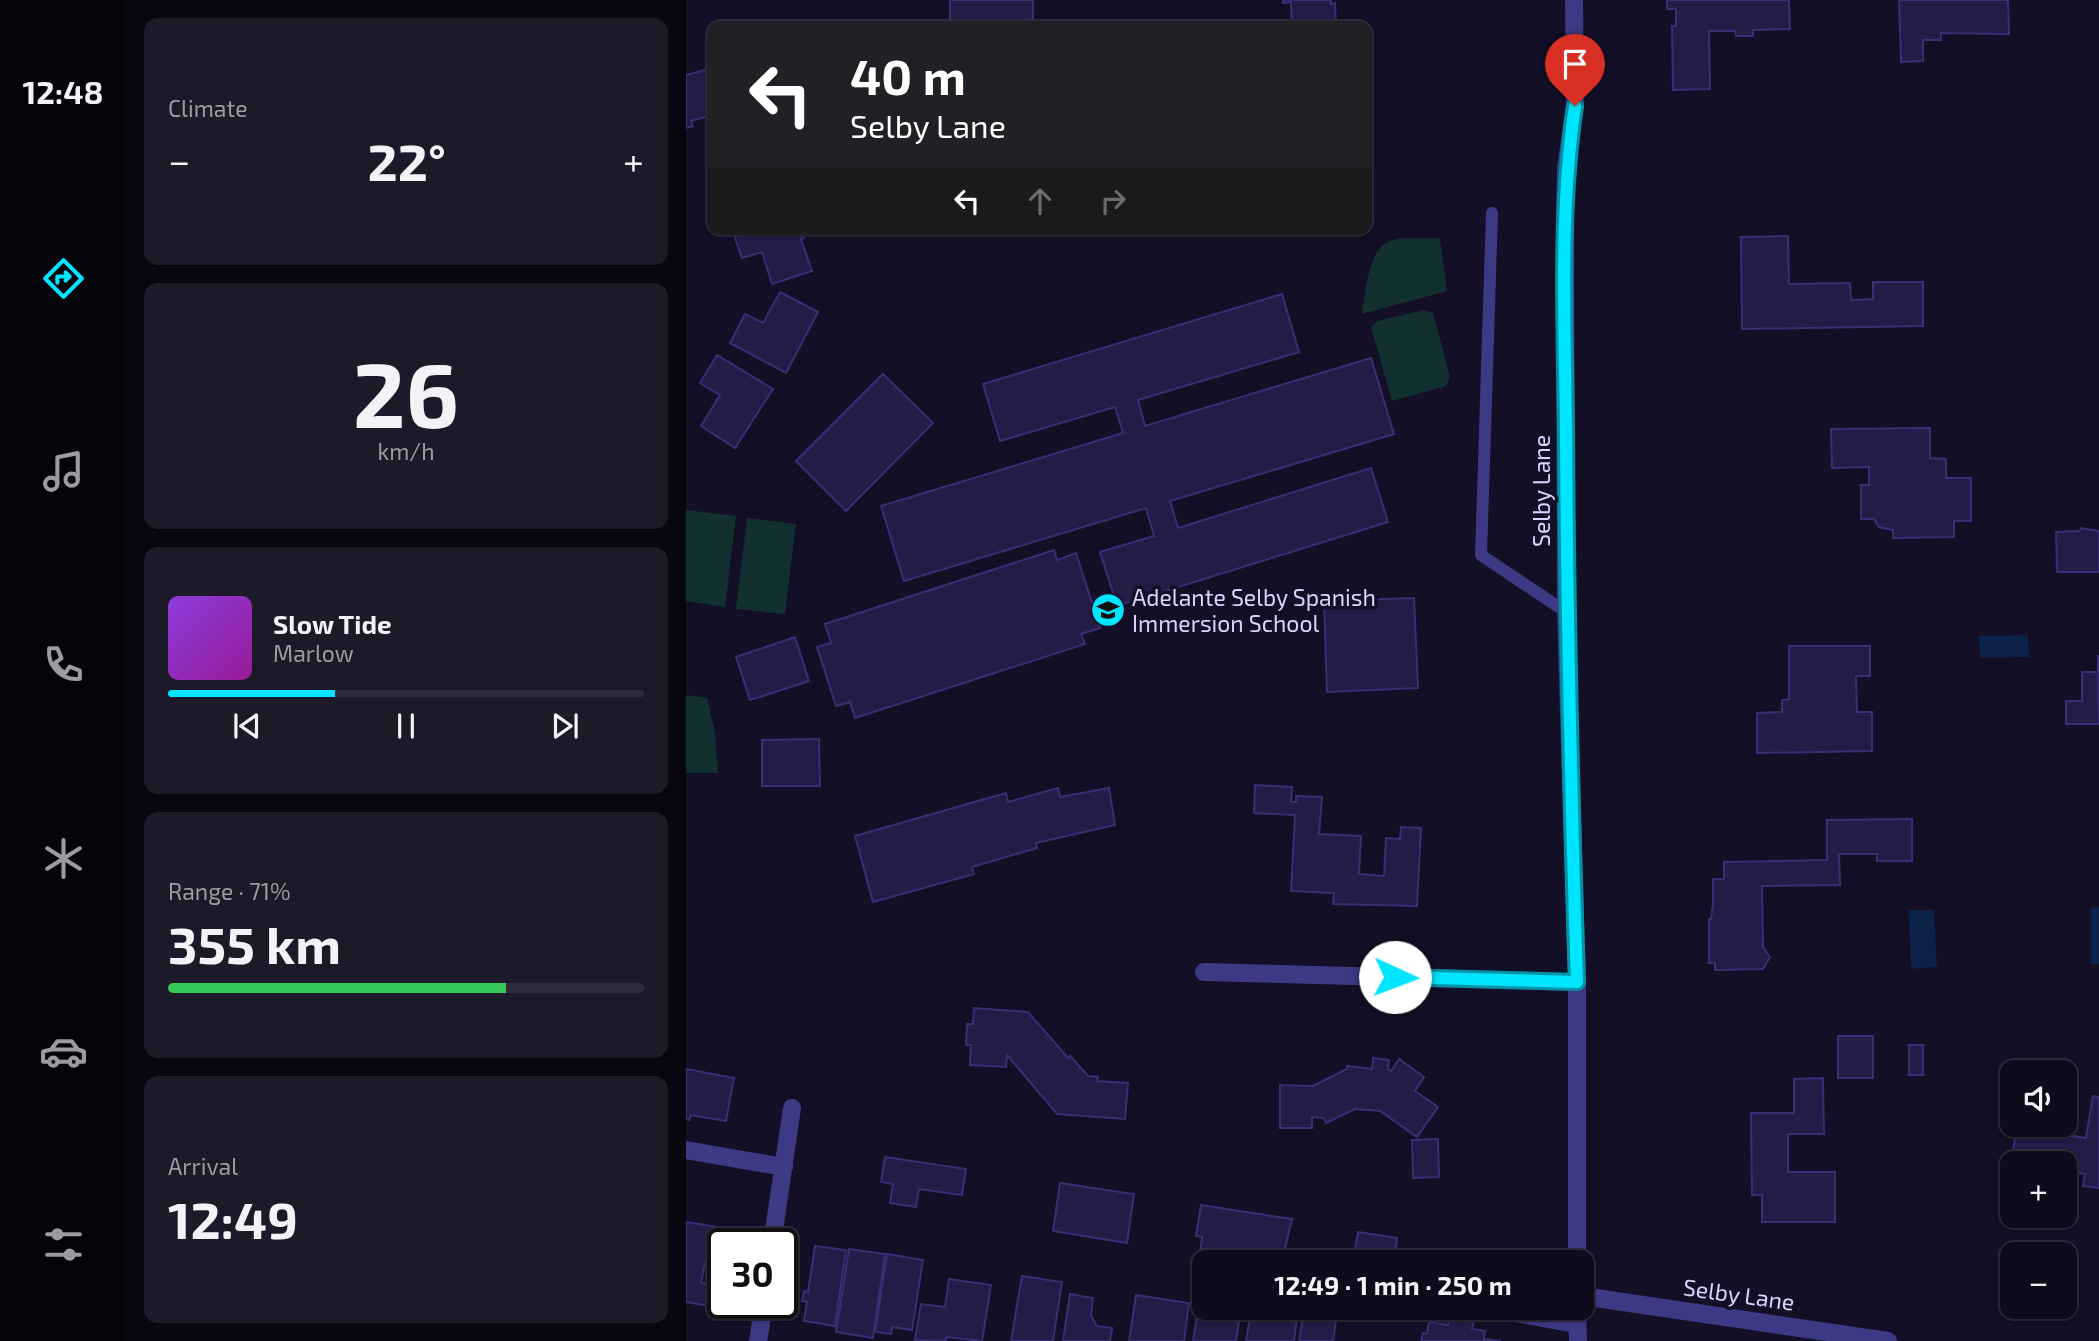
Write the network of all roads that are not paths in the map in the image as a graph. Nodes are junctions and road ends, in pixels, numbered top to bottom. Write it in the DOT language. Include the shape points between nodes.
graph roads {
  1 [pos="1574,0"];
  2 [pos="1492,213"];
  3 [pos="1566,612"];
  4 [pos="1203,972"];
  5 [pos="1577,982"];
  6 [pos="792,1108"];
  7 [pos="686,1150"];
  8 [pos="784,1167"];
  9 [pos="774,1228"];
  10 [pos="1577,1250"];
  11 [pos="1594,1298"];
  12 [pos="762,1319"];
  13 [pos="1519,1320"];
  14 [pos="1578,1334"];
  15 [pos="758,1341"];
  16 [pos="1888,1341"];
  1 -- 3 [label="street, Selby Lane" via="1575,106 1565,209"];
  2 -- 3 [label="lane" via="1481,555"];
  3 -- 5 [label="street, Selby Lane"];
  4 -- 5 [label="street"];
  5 -- 10 [label="street, Selby Lane"];
  6 -- 8 [label="street"];
  7 -- 8 [label="street"];
  8 -- 9 [label="street"];
  11 -- 16 [label="street, Selby Lane"];
  12 -- 15 [label="street"];
  13 -- 14 [label="lane"];
}
